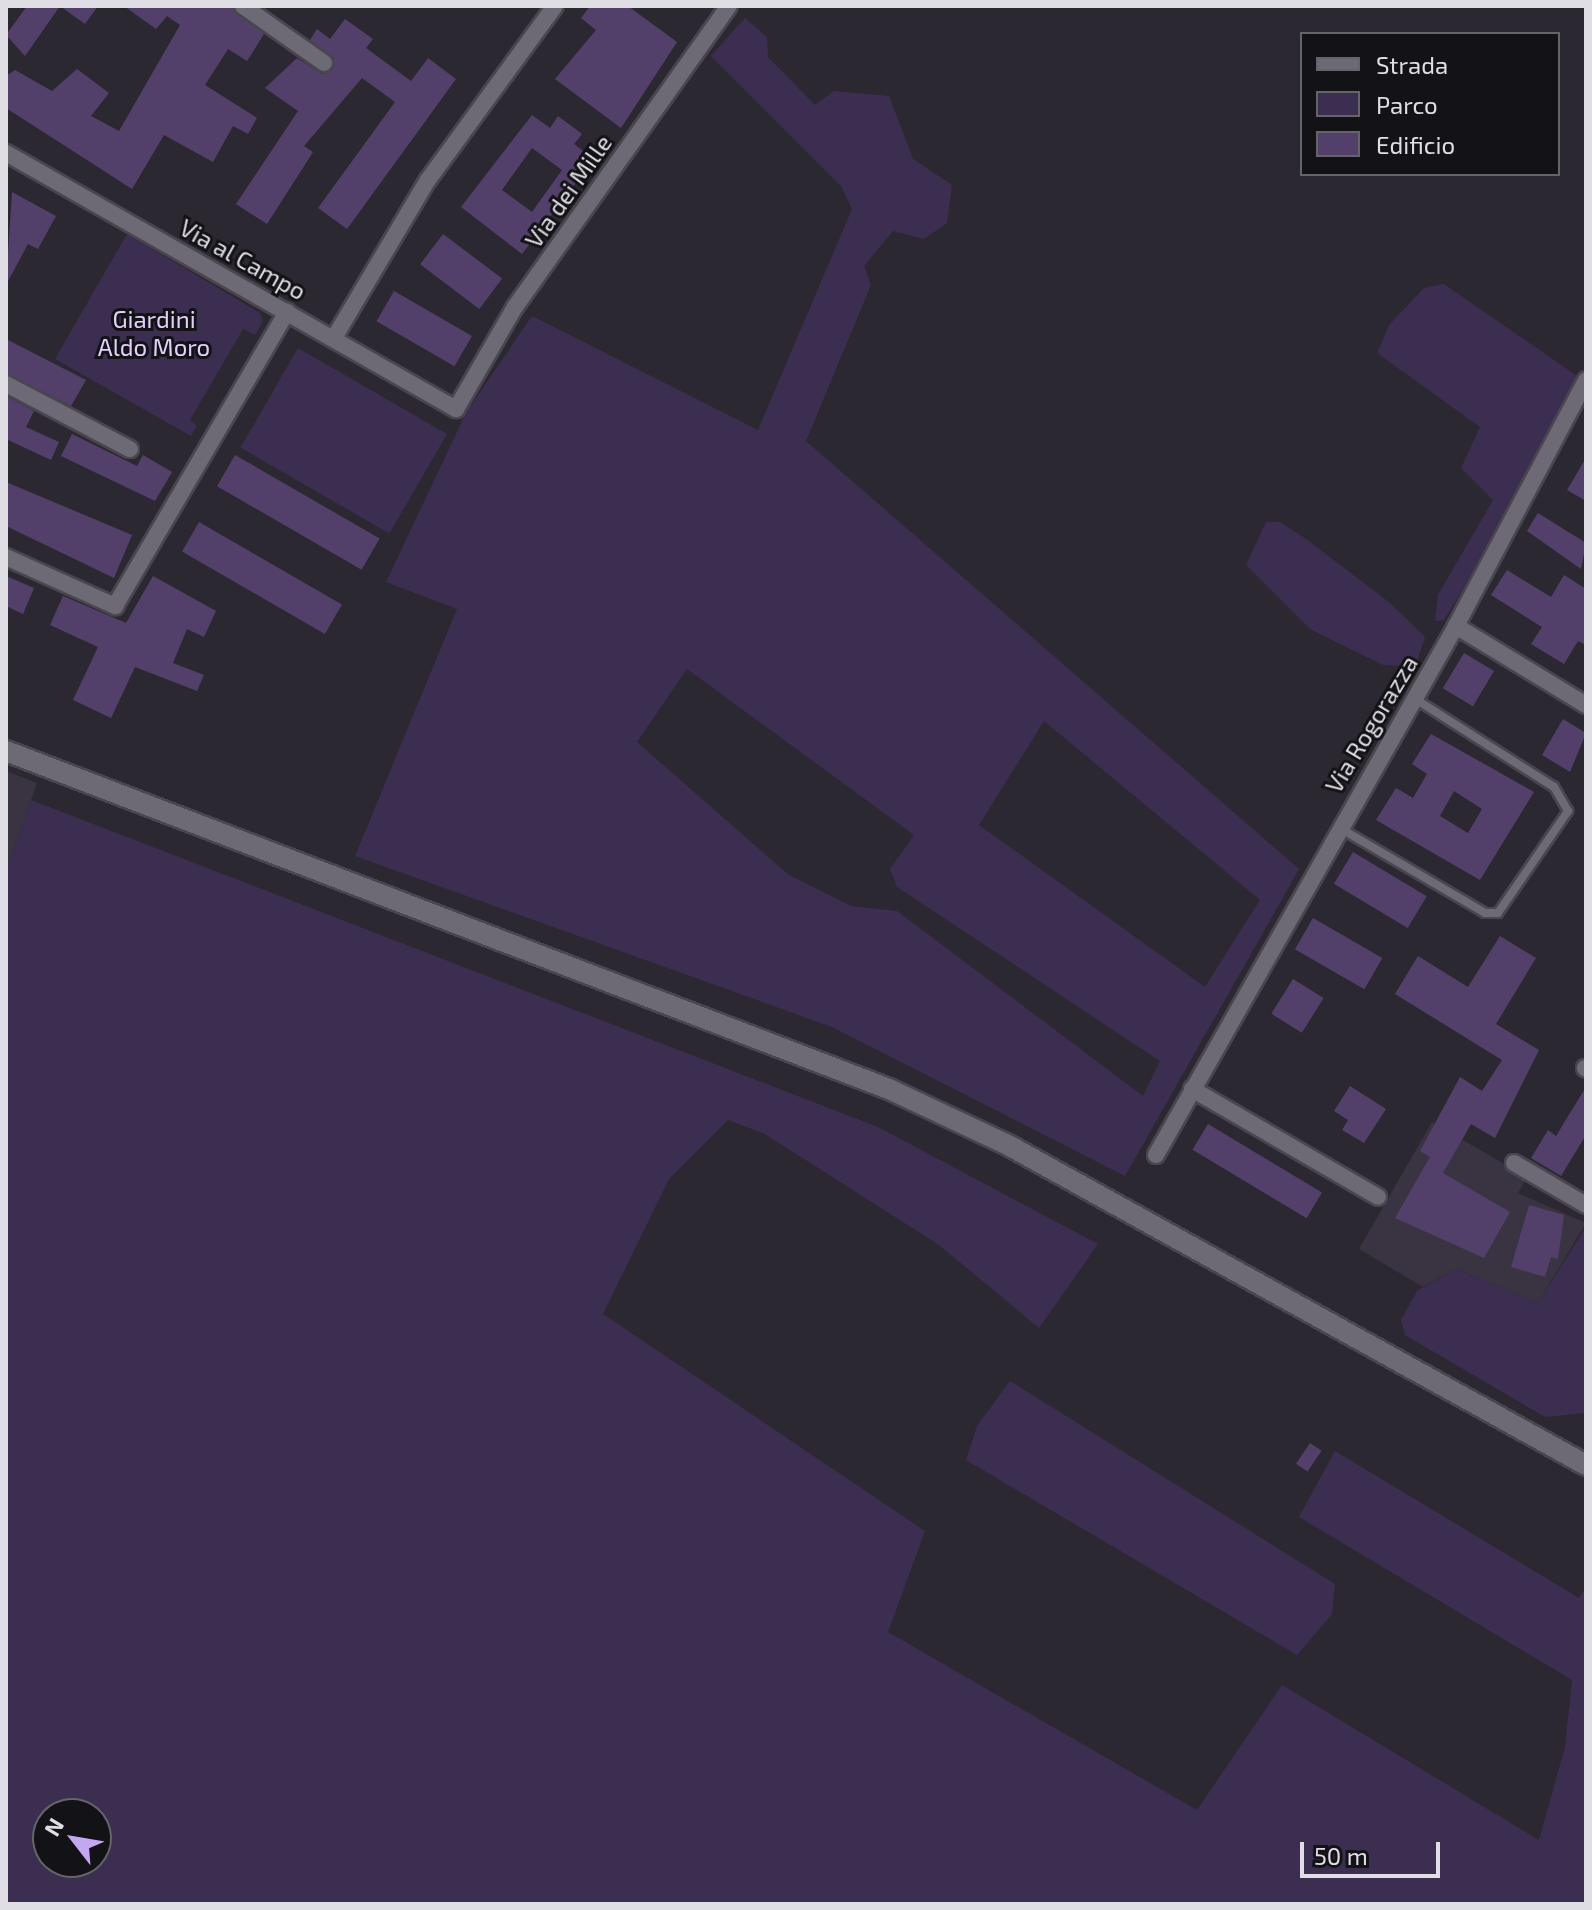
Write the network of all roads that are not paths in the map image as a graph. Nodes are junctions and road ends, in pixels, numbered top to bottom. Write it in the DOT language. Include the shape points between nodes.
graph roads {
  1 [pos="243,6"];
  2 [pos="555,6"];
  3 [pos="729,6"];
  4 [pos="324,63"];
  5 [pos="6,153"];
  6 [pos="287,312"];
  7 [pos="334,338"];
  8 [pos="1586,380"];
  9 [pos="6,384"];
  10 [pos="456,409"];
  11 [pos="130,449"];
  12 [pos="6,557"];
  13 [pos="1456,626"];
  14 [pos="1414,698"];
  15 [pos="1586,705"];
  16 [pos="6,751"];
  17 [pos="1338,826"];
  18 [pos="1192,1089"];
  19 [pos="1156,1155"];
  20 [pos="1514,1163"];
  21 [pos="1378,1197"];
  22 [pos="1586,1205"];
  23 [pos="1586,1465"];
  1 -- 4 [label="street"];
  2 -- 7 [label="street" via="428,180"];
  3 -- 10 [label="street, Via dei Mille" via="515,307"];
  5 -- 6 [label="street, Via al Campo"];
  6 -- 7 [label="street, Via al Campo"];
  6 -- 12 [label="street" via="115,606"];
  7 -- 10 [label="street, Via al Campo"];
  8 -- 13 [label="street, Via Rogorazza"];
  9 -- 11 [label="street"];
  13 -- 14 [label="street, Via Rogorazza"];
  13 -- 15 [label="street"];
  14 -- 17 [label="street, Via Rogorazza"];
  14 -- 17 [label="lane" via="1554,787 1568,811 1498,913 1485,913"];
  16 -- 23 [label="street" via="889,1089 1008,1145"];
  17 -- 18 [label="street, Via Rogorazza"];
  18 -- 19 [label="street, Via Rogorazza"];
  18 -- 21 [label="street"];
  20 -- 22 [label="street"];
}
